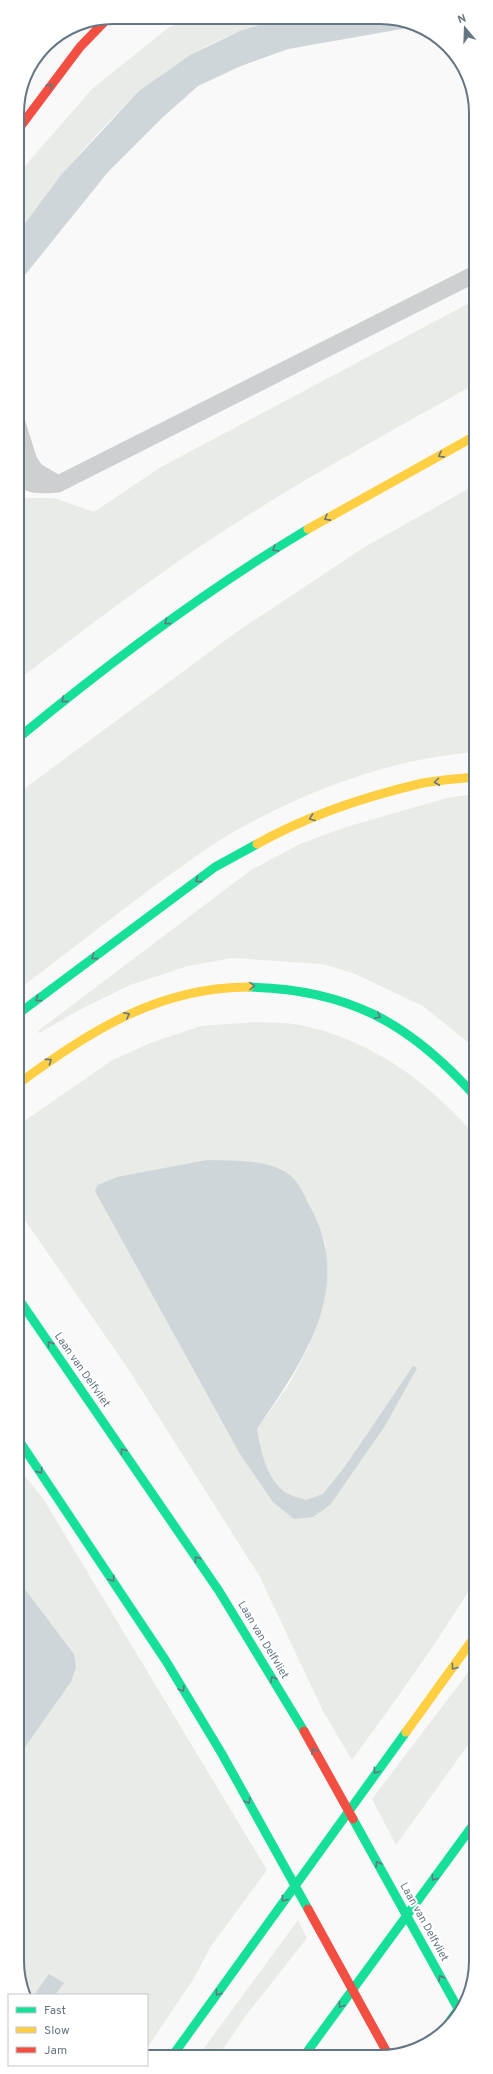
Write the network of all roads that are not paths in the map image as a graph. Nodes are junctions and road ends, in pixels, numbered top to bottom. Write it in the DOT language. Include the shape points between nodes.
graph roads {
  1 [pos="101,25"];
  2 [pos="24,122"];
  3 [pos="469,277"];
  4 [pos="469,439"];
  5 [pos="24,447"];
  6 [pos="24,479"];
  7 [pos="58,484"];
  8 [pos="24,733"];
  9 [pos="469,778"];
  10 [pos="24,1010"];
  11 [pos="24,1080"];
  12 [pos="469,1089"];
  13 [pos="24,1307"];
  14 [pos="24,1447"];
  15 [pos="469,1645"];
  16 [pos="469,1830"];
  17 [pos="457,2006"];
  18 [pos="386,2049"];
  19 [pos="177,2050"];
  20 [pos="308,2050"];
  2 -- 1 [label="main road, one-way" via="80,47"];
  3 -- 7 [label="lane"];
  4 -- 8 [label="main road, one-way" via="309,529 221,583 98,672"];
  5 -- 7 [label="lane" via="28,461 36,471"];
  6 -- 7 [label="lane" via="33,485"];
  9 -- 10 [label="main road, one-way" via="424,783 348,805 283,829 215,867"];
  11 -- 12 [label="main road, one-way" via="92,1032 140,1008 181,995 221,988 258,986 298,989 368,1010 402,1029 431,1050"];
  17 -- 13 [label="main road, Laan van Delfvliet, one-way" via="293,1712 219,1591"];
  14 -- 18 [label="main road, one-way" via="166,1661 222,1754"];
  15 -- 19 [label="main road, one-way"];
  16 -- 20 [label="main road, one-way"];
}
